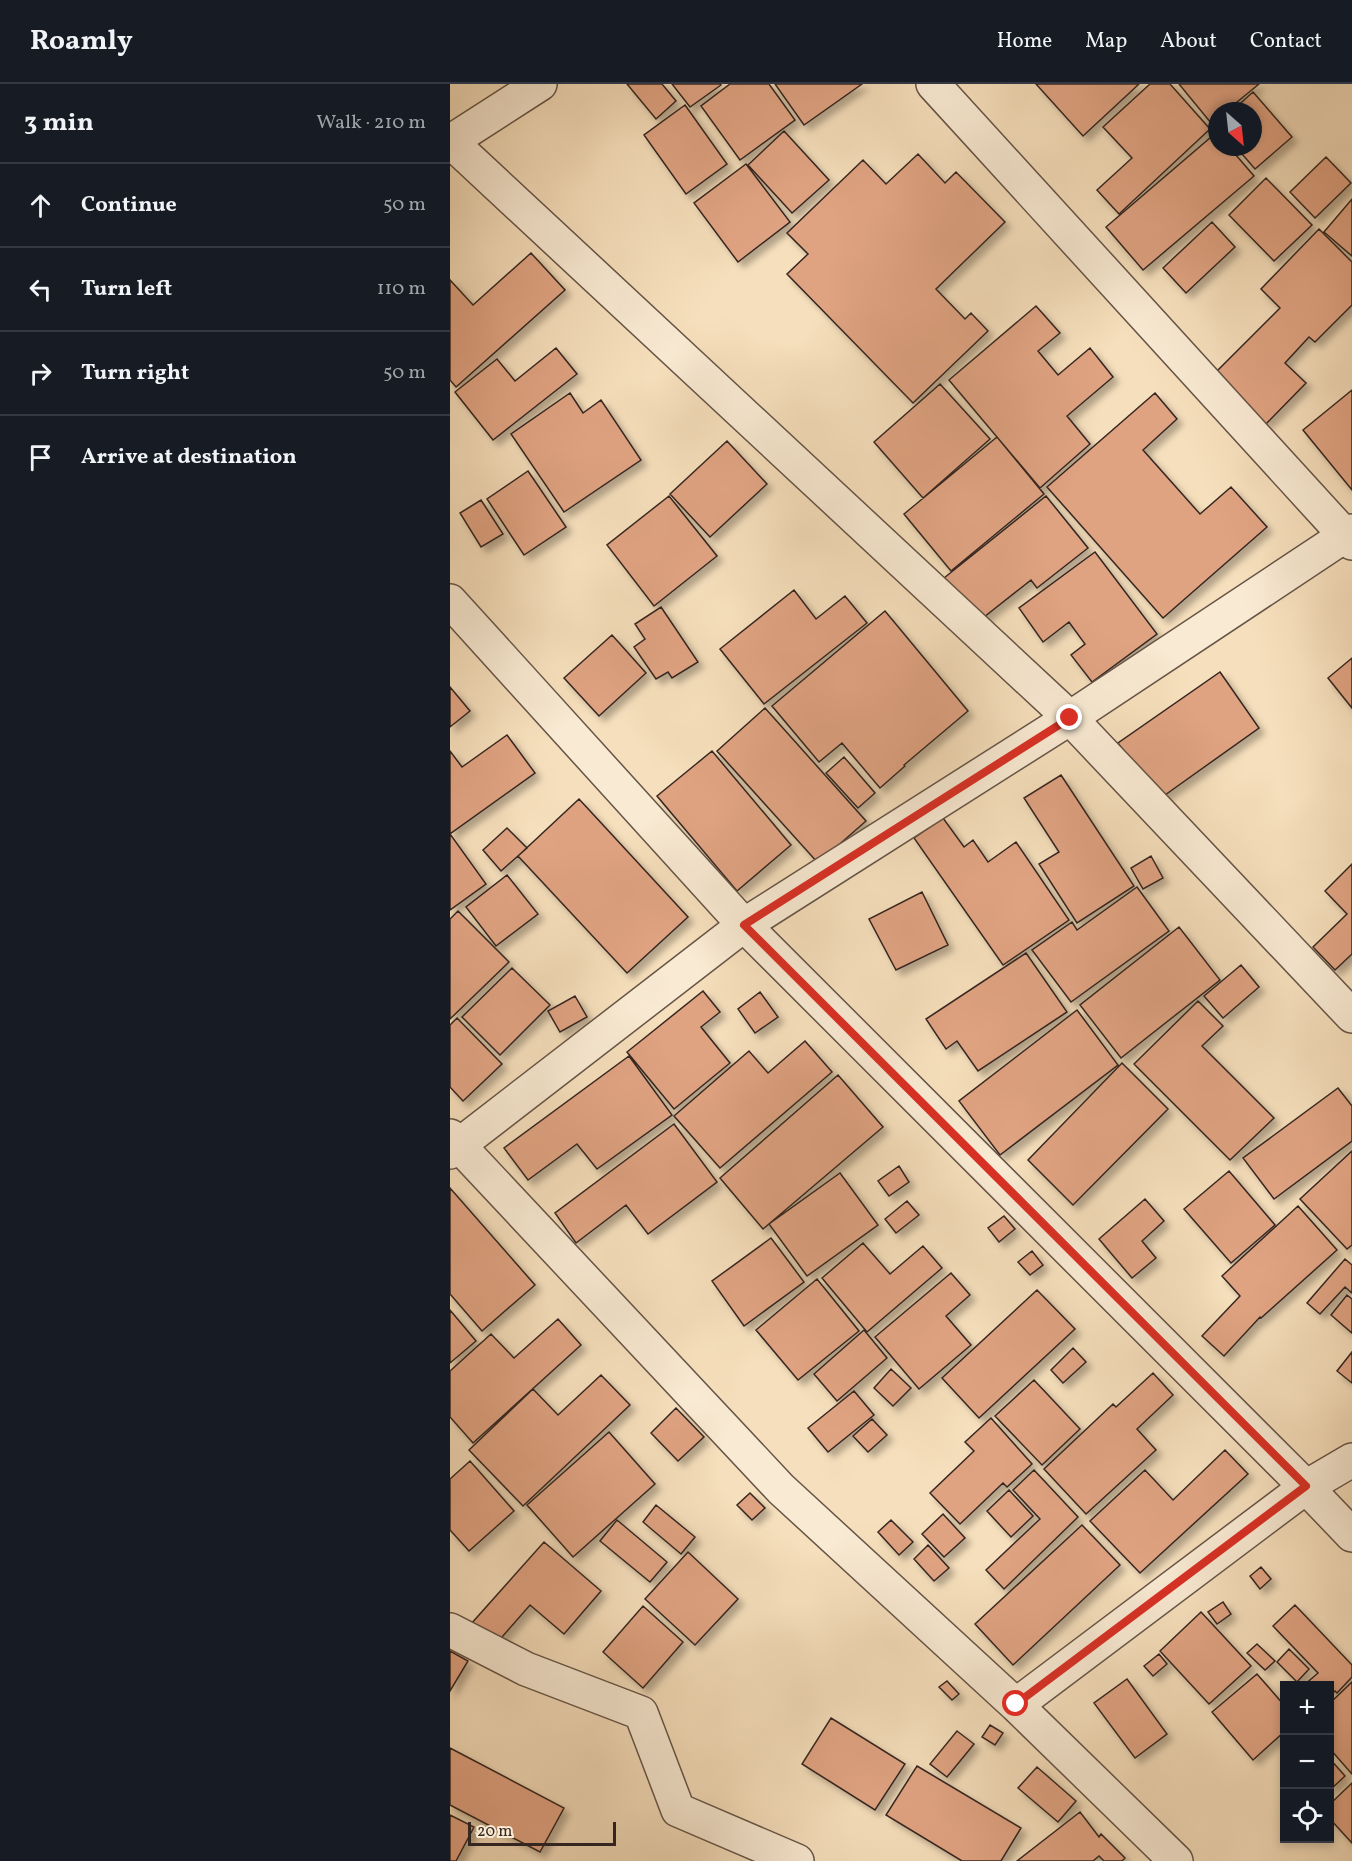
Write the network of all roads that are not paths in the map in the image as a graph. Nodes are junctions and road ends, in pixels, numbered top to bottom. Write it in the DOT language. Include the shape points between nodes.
graph roads {
  1 [pos="540,84"];
  2 [pos="933,84"];
  3 [pos="450,141"];
  4 [pos="1350,537"];
  5 [pos="450,601"];
  6 [pos="1070,718"];
  7 [pos="744,925"];
  8 [pos="1352,1016"];
  9 [pos="453,1144"];
  10 [pos="1352,1460"];
  11 [pos="1306,1486"];
  12 [pos="1352,1535"];
  13 [pos="450,1629"];
  14 [pos="1016,1704"];
  15 [pos="797,1861"];
  16 [pos="1176,1861"];
  1 -- 3 [label="street"];
  2 -- 4 [label="street"];
  3 -- 6 [label="street"];
  4 -- 6 [label="street"];
  5 -- 7 [label="street"];
  6 -- 7 [label="street"];
  6 -- 8 [label="street"];
  7 -- 9 [label="street"];
  7 -- 11 [label="street"];
  9 -- 14 [label="street" via="781,1489"];
  10 -- 11 [label="street"];
  11 -- 12 [label="street"];
  11 -- 14 [label="street"];
  13 -- 15 [label="street" via="526,1670 641,1713 678,1810"];
  14 -- 16 [label="street"];
}
